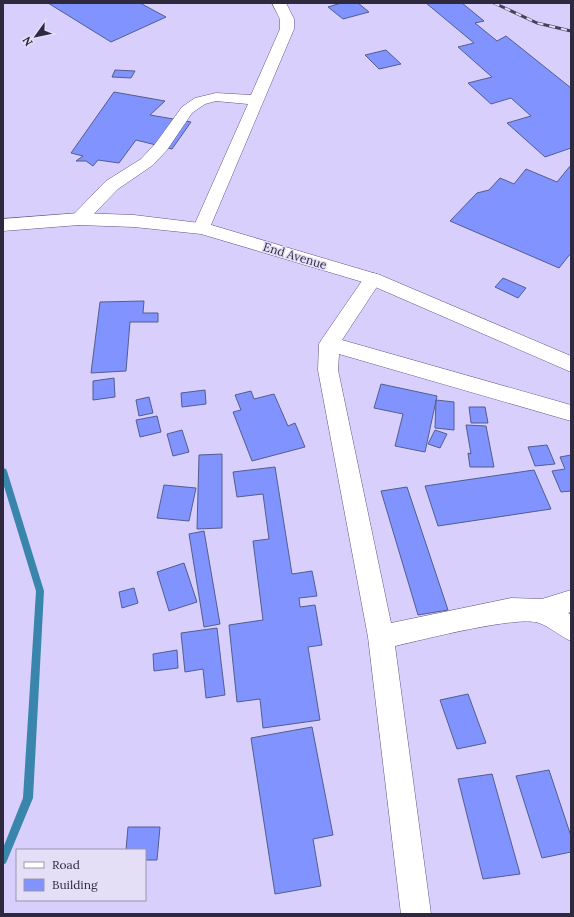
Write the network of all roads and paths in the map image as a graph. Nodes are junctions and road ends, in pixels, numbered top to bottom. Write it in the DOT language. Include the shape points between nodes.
graph roads {
  1 [pos="279,3"];
  2 [pos="257,100"];
  3 [pos="79,219"];
  4 [pos="3,225"];
  5 [pos="202,228"];
  6 [pos="373,279"];
  7 [pos="329,344"];
  8 [pos="571,364"];
  9 [pos="571,413"];
  10 [pos="571,601"];
  11 [pos="542,611"];
  12 [pos="571,629"];
  13 [pos="381,637"];
  14 [pos="416,914"];
  1 -- 2 [label="main road" via="288,19 287,29"];
  2 -- 3 [label="main road" via="216,96 200,101 187,110 147,162 112,185"];
  2 -- 5 [label="main road"];
  3 -- 4 [label="main road, End Avenue"];
  3 -- 5 [label="main road, End Avenue" via="134,221"];
  5 -- 6 [label="main road, End Avenue"];
  6 -- 7 [label="main road"];
  6 -- 8 [label="main road, End Avenue"];
  7 -- 9 [label="main road"];
  7 -- 13 [label="main road" via="328,370"];
  10 -- 11 [label="main road"];
  11 -- 12 [label="main road"];
  11 -- 13 [label="main road" via="511,610"];
  13 -- 14 [label="main road"];
}
